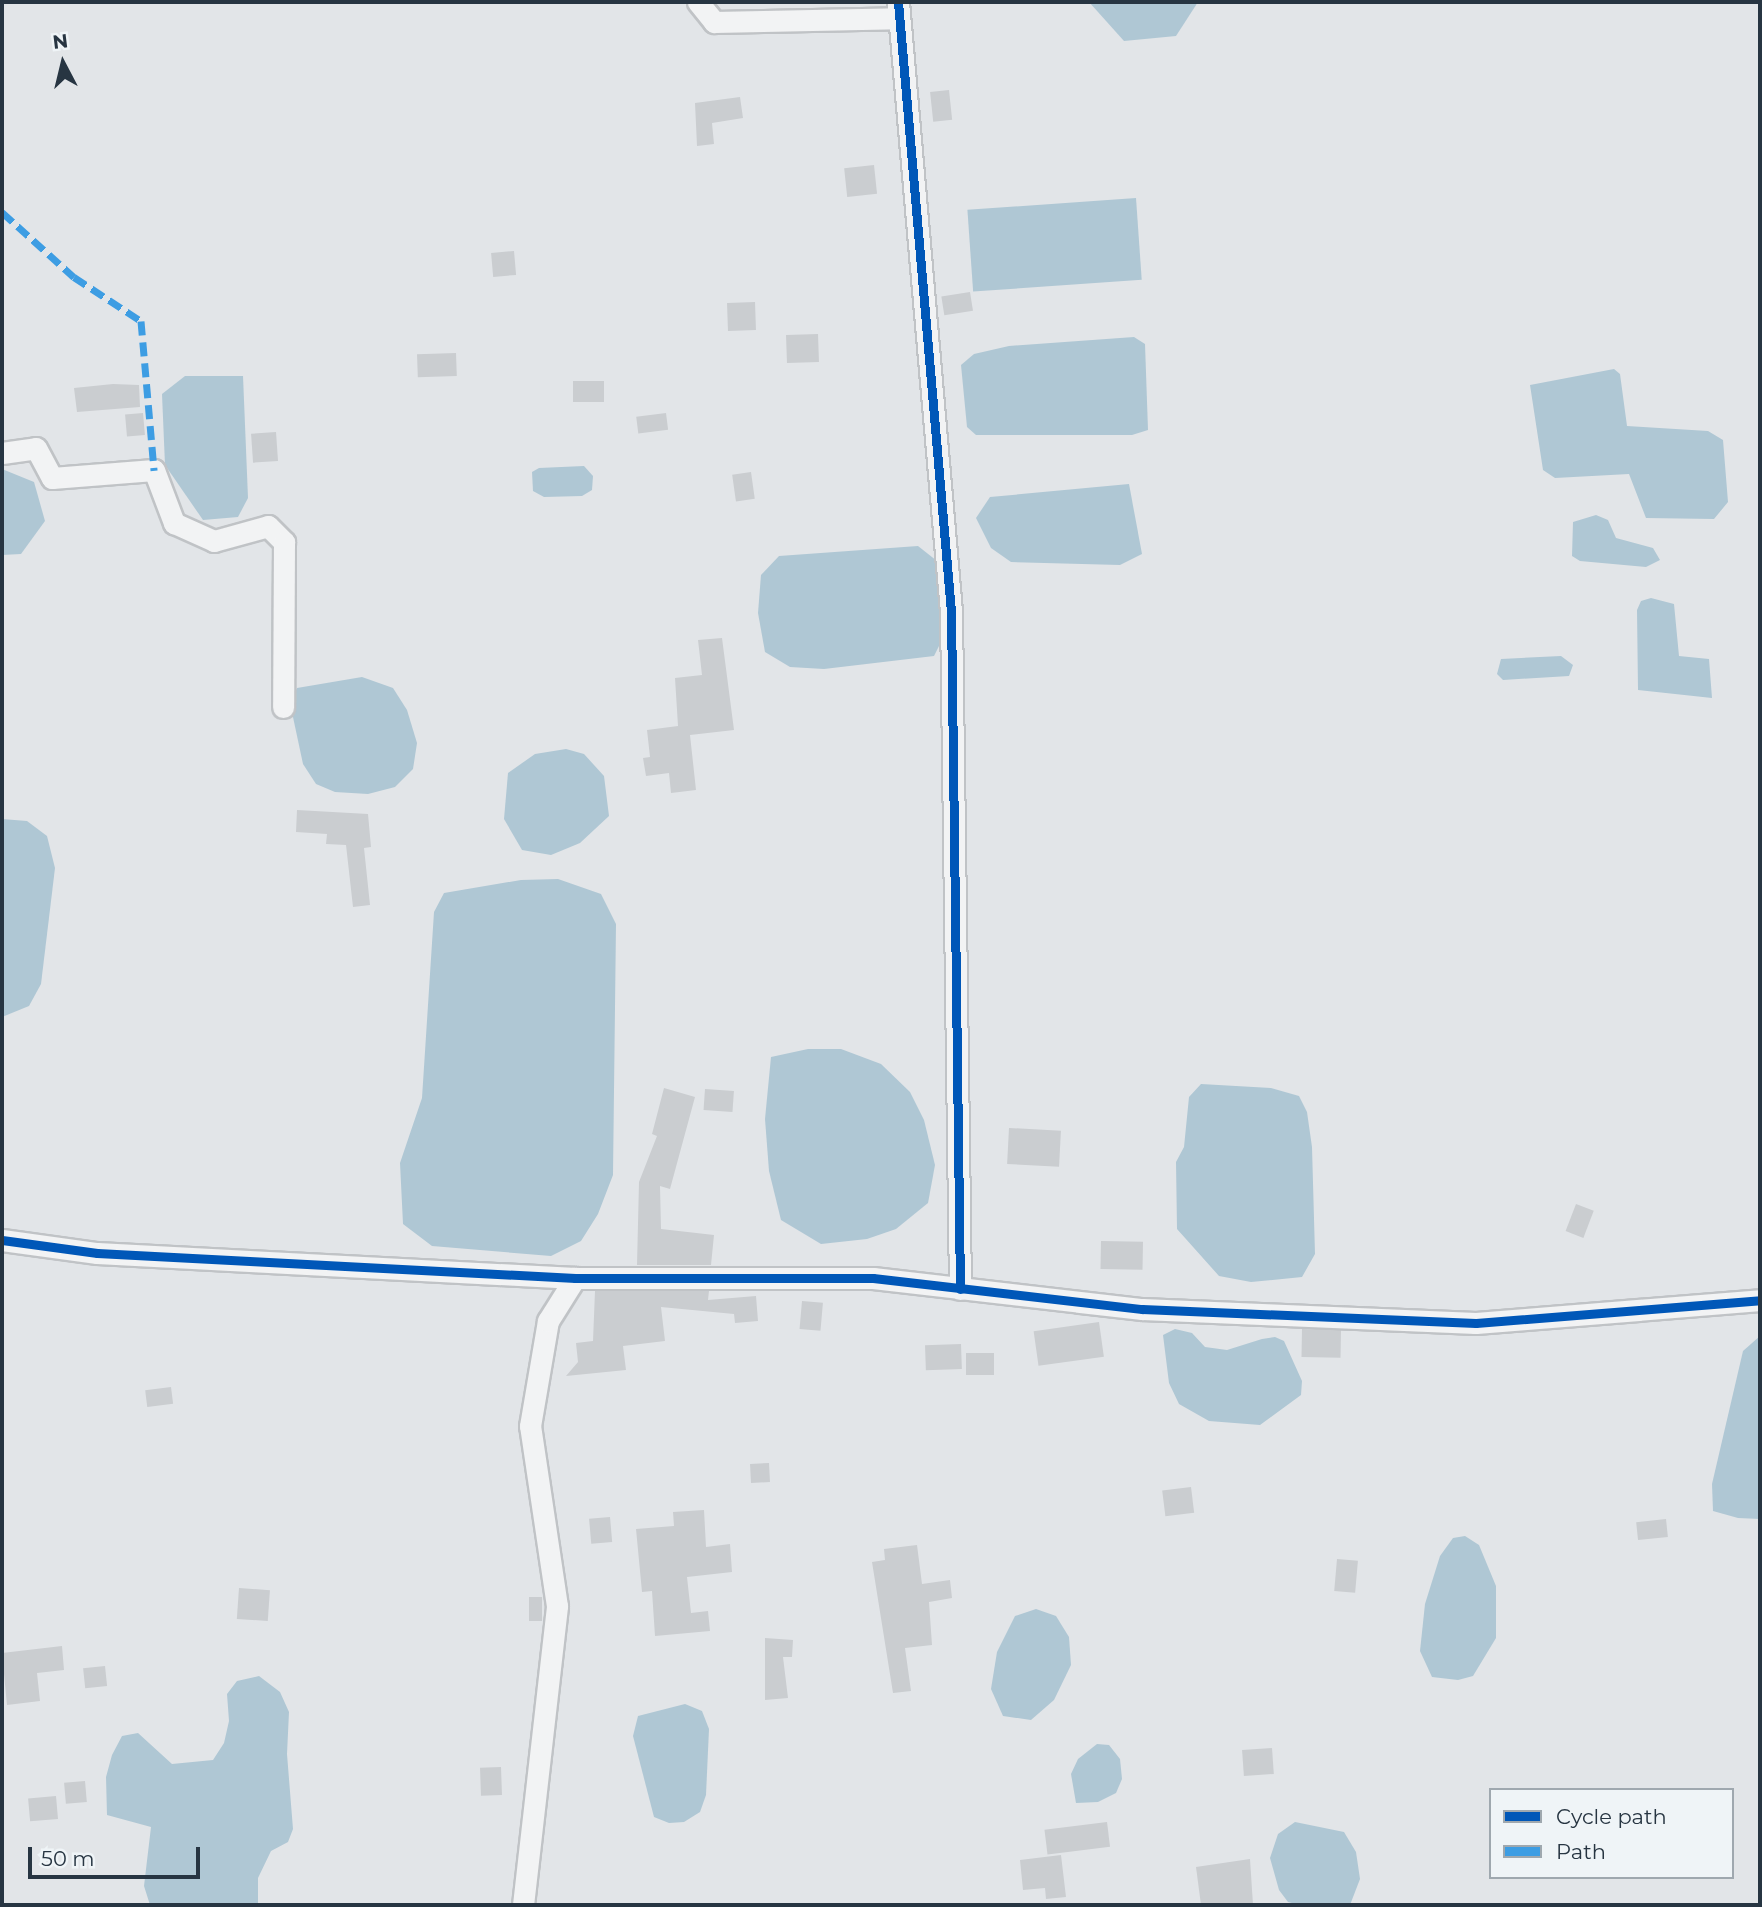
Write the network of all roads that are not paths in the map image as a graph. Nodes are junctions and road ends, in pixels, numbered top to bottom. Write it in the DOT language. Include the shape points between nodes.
graph roads {
  1 [pos="698,2"];
  2 [pos="898,10"];
  3 [pos="2,453"];
  4 [pos="284,707"];
  5 [pos="2,1240"];
  6 [pos="575,1278"];
  7 [pos="960,1289"];
  8 [pos="1760,1300"];
  9 [pos="523,1905"];
  1 -- 2 [label="street" via="714,22"];
  2 -- 7 [label="street" via="951,611"];
  3 -- 4 [label="street" via="36,448 52,478 154,470 174,523 214,541 268,526 284,542"];
  5 -- 6 [label="street" via="97,1253"];
  6 -- 7 [label="street" via="873,1278"];
  6 -- 9 [label="street" via="548,1321 530,1426 557,1606"];
  7 -- 8 [label="street" via="1142,1309 1476,1323"];
}
